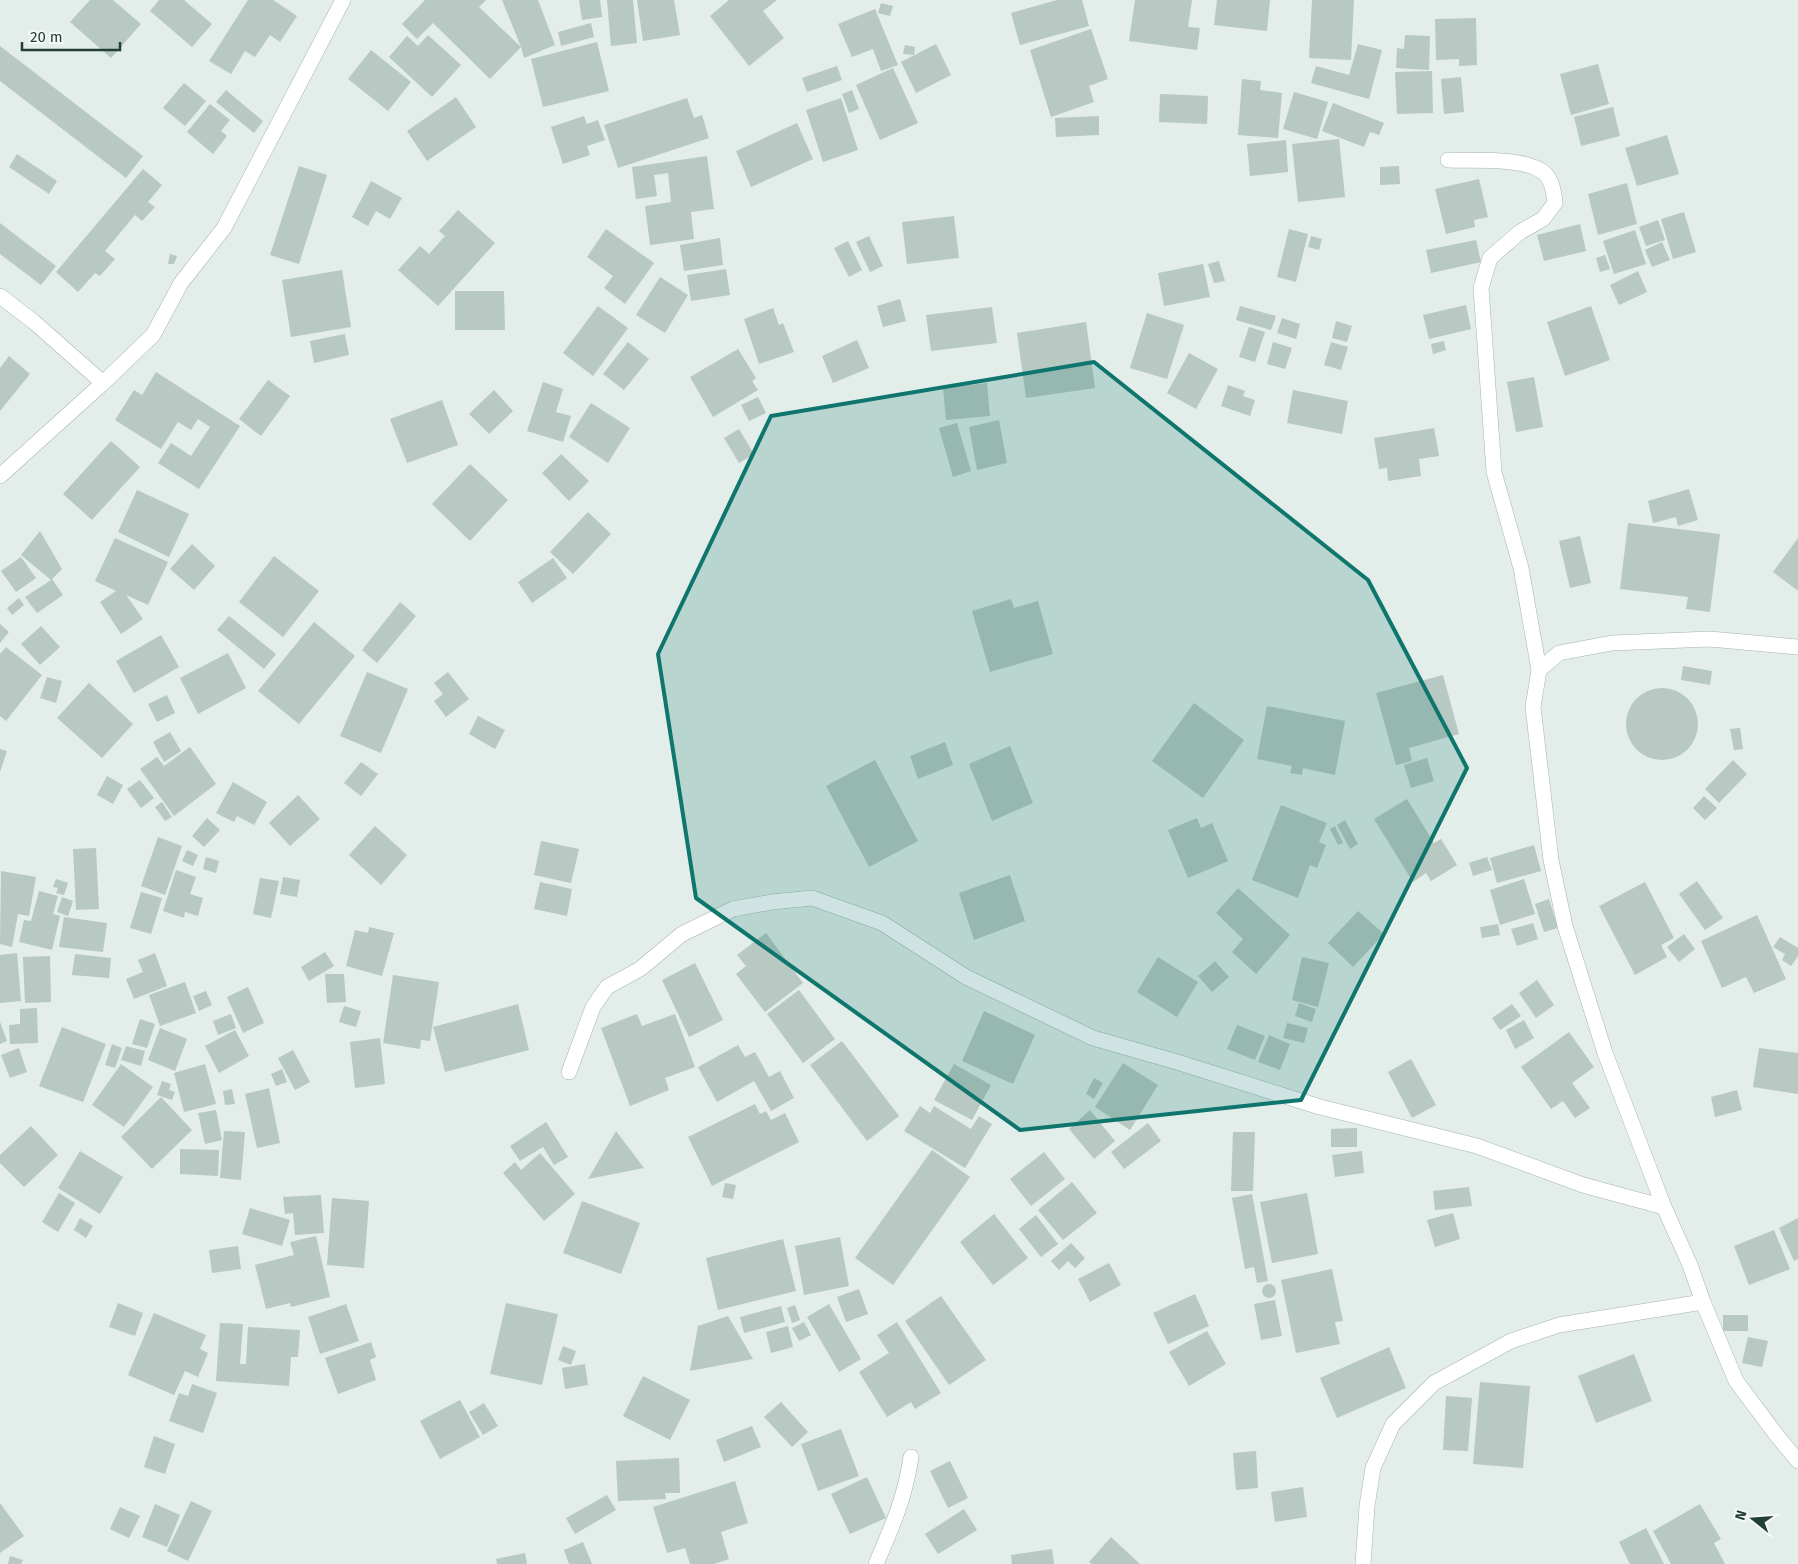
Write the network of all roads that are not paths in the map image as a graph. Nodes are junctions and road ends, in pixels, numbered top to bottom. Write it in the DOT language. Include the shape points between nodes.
graph roads {
  1 [pos="343,0"];
  2 [pos="1448,160"];
  3 [pos="0,296"];
  4 [pos="103,382"];
  5 [pos="0,476"];
  6 [pos="1798,647"];
  7 [pos="1539,670"];
  8 [pos="569,1072"];
  9 [pos="1664,1207"];
  10 [pos="1704,1302"];
  11 [pos="911,1457"];
  12 [pos="1798,1461"];
  13 [pos="876,1564"];
  14 [pos="1363,1564"];
  1 -- 4 [label="street" via="224,228 181,283 153,335"];
  2 -- 7 [label="street" via="1500,160 1523,165 1543,172 1553,187 1555,203 1543,219 1520,232 1490,258 1480,288 1494,472 1521,568"];
  3 -- 4 [label="street"];
  4 -- 5 [label="street"];
  6 -- 7 [label="street" via="1710,639 1612,643 1559,653"];
  7 -- 9 [label="street" via="1534,717 1551,860 1565,926 1605,1053"];
  8 -- 9 [label="street" via="593,1007 607,987 640,970 682,934 733,909 812,898 882,923 966,977 1093,1038 1320,1107 1477,1146 1584,1185"];
  9 -- 10 [label="street"];
  10 -- 12 [label="street" via="1736,1382"];
  10 -- 14 [label="street" via="1559,1325 1511,1341 1434,1383 1393,1424 1373,1468"];
  11 -- 13 [label="street" via="907,1484"];
}
